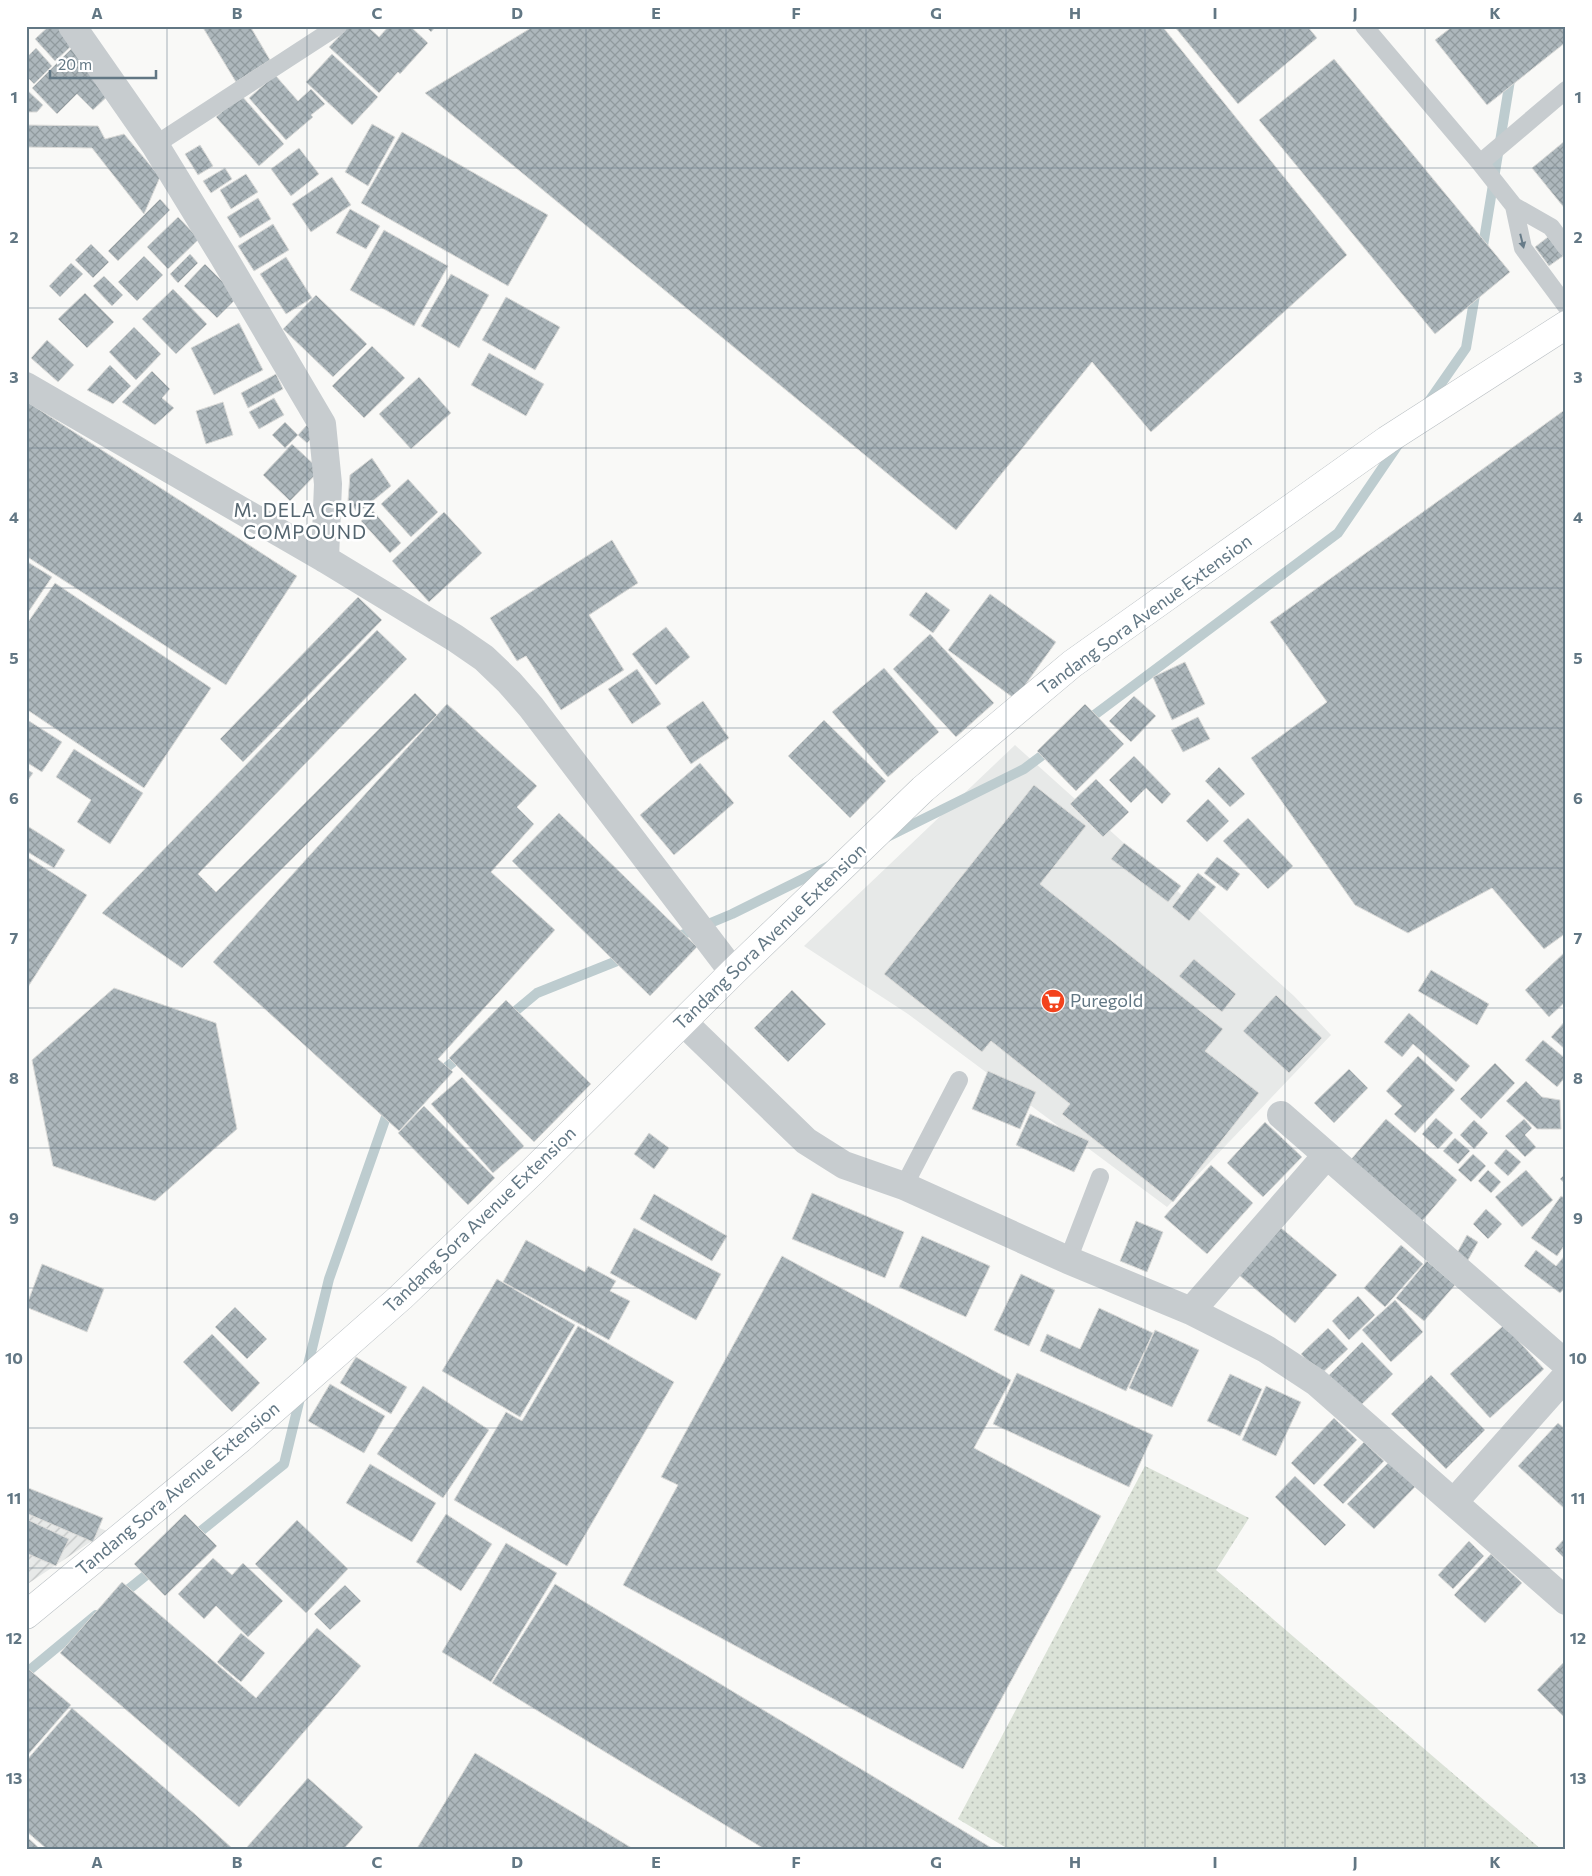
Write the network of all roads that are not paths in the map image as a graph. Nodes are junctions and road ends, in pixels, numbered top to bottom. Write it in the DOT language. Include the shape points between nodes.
graph roads {
  1 [pos="72,26"];
  2 [pos="338,26"];
  3 [pos="1364,26"];
  4 [pos="1566,90"];
  5 [pos="155,145"];
  6 [pos="1480,163"];
  7 [pos="1514,206"];
  8 [pos="1566,247"];
  9 [pos="1566,306"];
  10 [pos="1566,325"];
  11 [pos="26,386"];
  12 [pos="325,560"];
  13 [pos="733,972"];
  14 [pos="683,1022"];
  15 [pos="959,1080"];
  16 [pos="1280,1115"];
  17 [pos="1326,1156"];
  18 [pos="1100,1178"];
  19 [pos="904,1186"];
  20 [pos="1068,1260"];
  21 [pos="1191,1311"];
  22 [pos="1566,1364"];
  23 [pos="1566,1376"];
  24 [pos="1454,1502"];
  25 [pos="1566,1601"];
  26 [pos="26,1615"];
  1 -- 5 [label="street"];
  2 -- 5 [label="lane"];
  3 -- 6 [label="lane"];
  4 -- 6 [label="lane"];
  5 -- 12 [label="street" via="322,424 328,484"];
  6 -- 7 [label="lane"];
  7 -- 8 [label="lane" via="1551,227"];
  7 -- 9 [label="lane, one-way" via="1523,248"];
  10 -- 13 [label="main road, Tandang Sora Avenue Extension" via="1387,440 1072,664 923,789"];
  11 -- 12 [label="street"];
  12 -- 13 [label="street" via="462,643 484,658 509,682 532,707"];
  13 -- 14 [label="main road, Tandang Sora Avenue Extension"];
  14 -- 19 [label="street" via="806,1141 844,1165"];
  14 -- 26 [label="main road, Tandang Sora Avenue Extension" via="401,1298 240,1439"];
  15 -- 19 [label="lane"];
  16 -- 17 [label="street"];
  17 -- 21 [label="street"];
  17 -- 22 [label="street"];
  18 -- 20 [label="lane"];
  19 -- 20 [label="street"];
  20 -- 21 [label="street"];
  21 -- 24 [label="street" via="1266,1349 1316,1382"];
  23 -- 24 [label="street"];
  24 -- 25 [label="street"];
}
